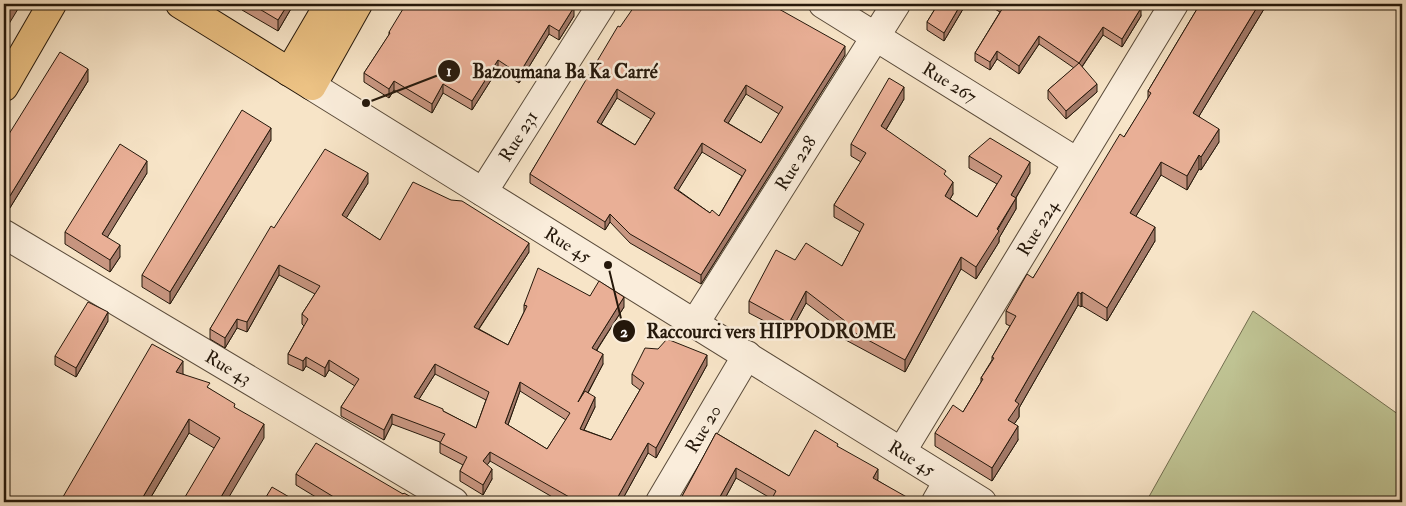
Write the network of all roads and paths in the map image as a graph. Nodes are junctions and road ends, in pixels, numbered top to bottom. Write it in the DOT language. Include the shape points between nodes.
graph roads {
  1 [pos="52,4"];
  2 [pos="180,4"];
  3 [pos="329,4"];
  4 [pos="358,4"];
  5 [pos="602,4"];
  6 [pos="823,4"];
  7 [pos="896,4"];
  8 [pos="1174,4"];
  9 [pos="876,37"];
  10 [pos="301,79"];
  11 [pos="4,87"];
  12 [pos="1076,162"];
  13 [pos="484,192"];
  14 [pos="4,234"];
  15 [pos="695,323"];
  16 [pos="747,355"];
  17 [pos="902,451"];
  18 [pos="942,492"];
  19 [pos="454,502"];
  20 [pos="660,502"];
  21 [pos="982,502"];
  1 -- 11 [label="main road"];
  2 -- 10 [label="main road, Rue 45"];
  3 -- 10 [label="main road"];
  4 -- 10 [label="main road"];
  5 -- 13 [label="street, Rue 231"];
  6 -- 9 [label="street, Rue 267"];
  7 -- 9 [label="street, Rue 228"];
  8 -- 12 [label="street, Rue 224"];
  9 -- 12 [label="street, Rue 267"];
  9 -- 15 [label="street, Rue 228"];
  10 -- 13 [label="street, Rue 45"];
  12 -- 17 [label="street, Rue 224"];
  13 -- 15 [label="street, Rue 45"];
  14 -- 19 [label="street, Rue 43"];
  15 -- 16 [label="street, Rue 45"];
  16 -- 17 [label="street, Rue 45"];
  16 -- 20 [label="street, Rue 20"];
  17 -- 18 [label="street, Rue 45"];
  18 -- 21 [label="street, Rue 45"];
}
